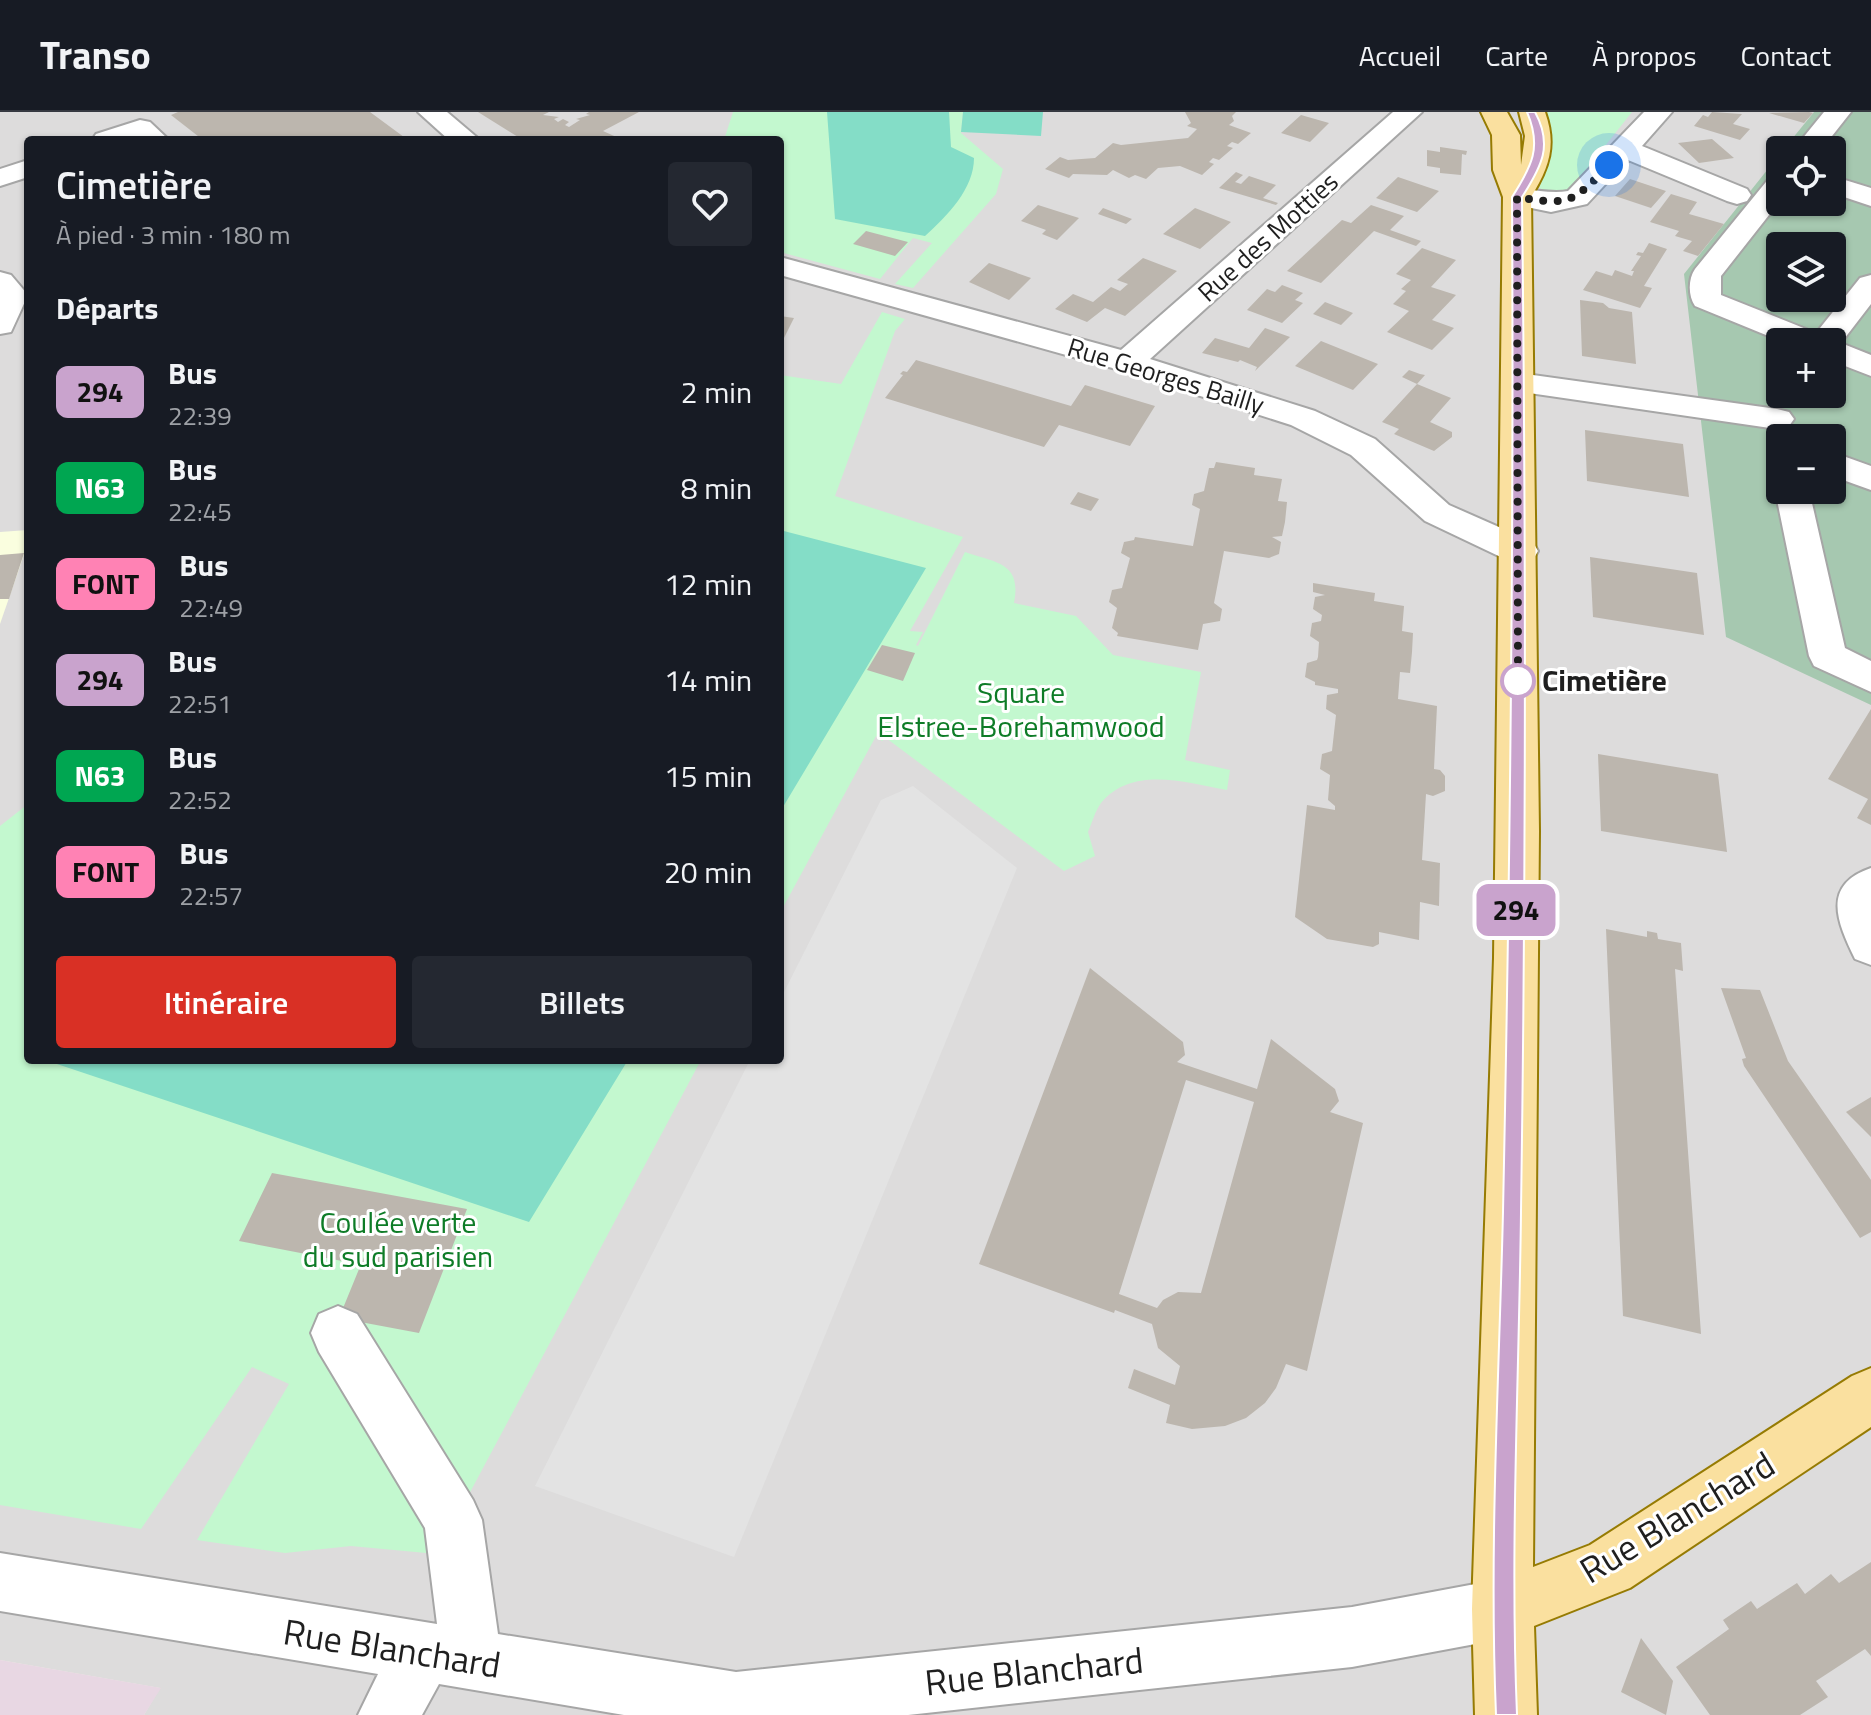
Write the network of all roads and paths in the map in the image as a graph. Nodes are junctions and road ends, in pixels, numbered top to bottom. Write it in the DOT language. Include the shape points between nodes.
graph roads {
  1 [pos="431,112"];
  2 [pos="1409,112"];
  3 [pos="1494,112"];
  4 [pos="1532,112"];
  5 [pos="1659,112"];
  6 [pos="1838,112"];
  7 [pos="117,136"];
  8 [pos="150,136"];
  9 [pos="461,136"];
  10 [pos="1818,136"];
  11 [pos="1625,149"];
  12 [pos="24,169"];
  13 [pos="0,178"];
  14 [pos="1846,187"];
  15 [pos="1868,191"];
  16 [pos="1737,195"];
  17 [pos="1517,197"];
  18 [pos="1766,200"];
  19 [pos="784,267"];
  20 [pos="0,281"];
  21 [pos="1871,284"];
  22 [pos="0,325"];
  23 [pos="1776,328"];
  24 [pos="1836,328"];
  25 [pos="1846,356"];
  26 [pos="1127,362"];
  27 [pos="1871,366"];
  28 [pos="1519,383"];
  29 [pos="1781,417"];
  30 [pos="1846,469"];
  31 [pos="1871,479"];
  32 [pos="1795,504"];
  33 [pos="1520,551"];
  34 [pos="1871,678"];
  35 [pos="1871,886"];
  36 [pos="1871,946"];
  37 [pos="338,1333"];
  38 [pos="1871,1395"];
  39 [pos="0,1582"];
  40 [pos="1502,1609"];
  41 [pos="447,1658"];
  42 [pos="389,1715"];
  43 [pos="1506,1715"];
  1 -- 9 [label="street"];
  2 -- 26 [label="street, Rue des Motties"];
  3 -- 17 [label="main road" via="1506,135 1507,170"];
  4 -- 17 [label="main road" via="1541,133 1536,168"];
  5 -- 11 [label="street"];
  6 -- 10 [label="street"];
  7 -- 8 [label="street" via="140,128"];
  11 -- 16 [label="street"];
  11 -- 17 [label="street" via="1577,198 1551,203"];
  12 -- 13 [label="street"];
  14 -- 15 [label="street"];
  17 -- 28 [label="main road"];
  18 -- 23 [label="street" via="1706,275 1706,300"];
  19 -- 26 [label="street, Rue Georges Bailly"];
  20 -- 22 [label="street" via="13,295"];
  21 -- 24 [label="street"];
  25 -- 27 [label="street"];
  26 -- 33 [label="street, Rue Georges Bailly" via="1303,418 1363,447 1437,513"];
  28 -- 29 [label="street"];
  28 -- 33 [label="main road"];
  30 -- 31 [label="street"];
  32 -- 34 [label="street" via="1828,656"];
  33 -- 40 [label="main road"];
  35 -- 36 [label="street" via="1859,895 1862,927"];
  37 -- 41 [label="street" via="453,1520"];
  38 -- 40 [label="main road, Rue Blanchard" via="1609,1567"];
  39 -- 41 [label="street, Rue Blanchard"];
  40 -- 41 [label="street, Rue Blanchard" via="1352,1637 736,1703"];
  40 -- 43 [label="main road"];
  41 -- 42 [label="street"];
}
